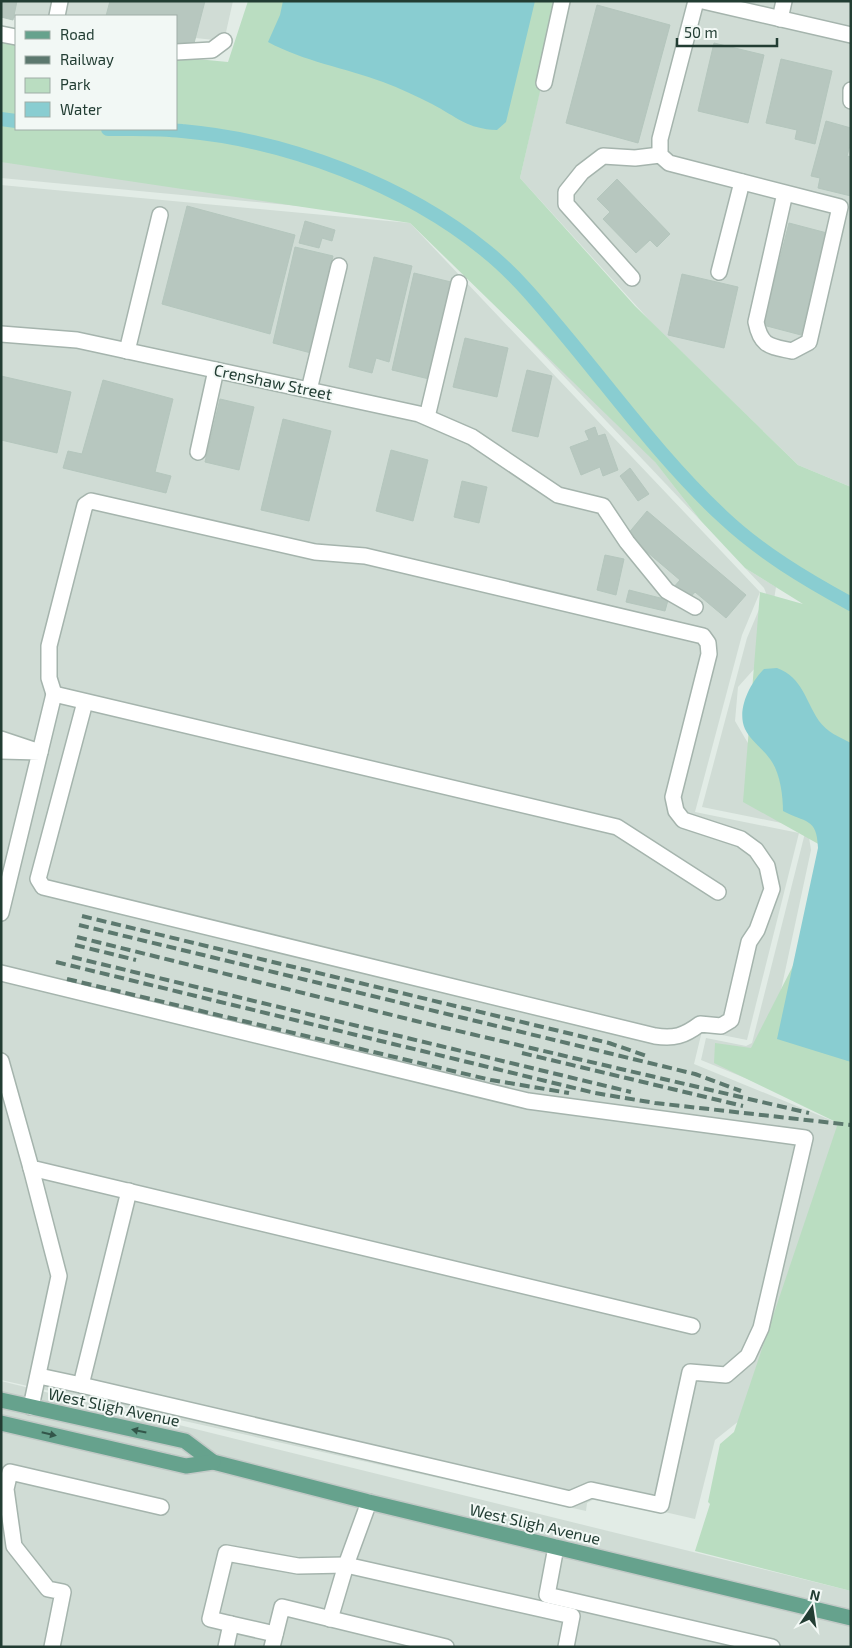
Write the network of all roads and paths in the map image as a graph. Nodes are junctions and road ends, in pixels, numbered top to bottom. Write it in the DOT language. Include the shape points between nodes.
graph roads {
  1 [pos="60,1"];
  2 [pos="562,1"];
  3 [pos="696,1"];
  4 [pos="703,1"];
  5 [pos="784,1"];
  6 [pos="57,15"];
  7 [pos="780,19"];
  8 [pos="1,34"];
  9 [pos="851,35"];
  10 [pos="15,36"];
  11 [pos="224,41"];
  12 [pos="178,52"];
  13 [pos="544,83"];
  14 [pos="851,90"];
  15 [pos="851,101"];
  16 [pos="660,155"];
  17 [pos="742,182"];
  18 [pos="785,193"];
  19 [pos="160,215"];
  20 [pos="339,266"];
  21 [pos="719,272"];
  22 [pos="632,278"];
  23 [pos="459,283"];
  24 [pos="1,334"];
  25 [pos="127,351"];
  26 [pos="216,370"];
  27 [pos="309,390"];
  28 [pos="427,417"];
  29 [pos="198,452"];
  30 [pos="696,607"];
  31 [pos="54,694"];
  32 [pos="85,702"];
  33 [pos="1,739"];
  34 [pos="1,750"];
  35 [pos="40,752"];
  36 [pos="718,892"];
  37 [pos="1,913"];
  38 [pos="1,973"];
  39 [pos="1,1061"];
  40 [pos="31,1168"];
  41 [pos="129,1191"];
  42 [pos="692,1326"];
  43 [pos="39,1376"];
  44 [pos="81,1385"];
  45 [pos="1,1400"];
  46 [pos="31,1407"];
  47 [pos="1,1424"];
  48 [pos="213,1462"];
  49 [pos="369,1502"];
  50 [pos="161,1507"];
  51 [pos="556,1547"];
  52 [pos="346,1565"];
  53 [pos="546,1602"];
  54 [pos="851,1618"];
  55 [pos="330,1619"];
  56 [pos="231,1624"];
  57 [pos="274,1641"];
  58 [pos="739,1643"];
  59 [pos="52,1647"];
  60 [pos="226,1647"];
  61 [pos="446,1647"];
  62 [pos="566,1647"];
  63 [pos="772,1647"];
  1 -- 6 [label="street"];
  2 -- 13 [label="street"];
  3 -- 16 [label="street" via="660,139"];
  4 -- 7 [label="street"];
  5 -- 7 [label="street"];
  7 -- 9 [label="street"];
  8 -- 10 [label="street"];
  11 -- 12 [label="street" via="212,50"];
  14 -- 15 [label="street"];
  16 -- 17 [label="street" via="669,163"];
  16 -- 22 [label="street" via="635,158 603,156 582,172 566,192 566,204"];
  17 -- 18 [label="street"];
  17 -- 21 [label="street"];
  18 -- 18 [label="street" via="840,207 809,342 792,351 769,346 759,338 756,322"];
  19 -- 25 [label="street"];
  20 -- 27 [label="street"];
  23 -- 28 [label="street"];
  24 -- 25 [label="street, Crenshaw Street" via="77,340"];
  25 -- 26 [label="street, Crenshaw Street"];
  26 -- 27 [label="street, Crenshaw Street"];
  26 -- 29 [label="street"];
  27 -- 28 [label="street, Crenshaw Street"];
  28 -- 30 [label="street, Crenshaw Street" via="472,437 558,495 603,506 667,591"];
  31 -- 32 [label="street"];
  31 -- 32 [label="street" via="49,678 49,646 85,505 91,502 315,552 365,556 702,636 708,643 709,654 673,797 676,811 683,820 741,839 756,850 767,866 772,889 757,930 749,942 731,1020 721,1026 700,1024 673,1038 654,1036 43,887 38,878"];
  31 -- 35 [label="street"];
  32 -- 36 [label="street" via="617,828"];
  33 -- 35 [label="street"];
  34 -- 35 [label="street"];
  35 -- 37 [label="street"];
  38 -- 44 [label="street" via="528,1101 805,1138 761,1328 748,1356 726,1375 690,1372 661,1505 590,1490 570,1499"];
  39 -- 40 [label="street"];
  40 -- 41 [label="street"];
  40 -- 43 [label="street" via="59,1276"];
  41 -- 42 [label="street"];
  41 -- 44 [label="street"];
  43 -- 44 [label="street"];
  43 -- 46 [label="street"];
  45 -- 46 [label="main road, West Sligh Avenue"];
  48 -- 46 [label="main road, West Sligh Avenue, one-way" via="185,1441"];
  47 -- 48 [label="main road, West Sligh Avenue, one-way" via="186,1466"];
  48 -- 49 [label="main road, West Sligh Avenue"];
  49 -- 51 [label="main road, West Sligh Avenue"];
  49 -- 52 [label="street"];
  50 -- 59 [label="street" via="10,1472 6,1490 14,1546 48,1589 63,1592"];
  51 -- 53 [label="street"];
  51 -- 54 [label="main road, West Sligh Avenue"];
  52 -- 53 [label="street"];
  52 -- 55 [label="street"];
  52 -- 56 [label="street" via="298,1566 226,1552 210,1619"];
  53 -- 58 [label="street"];
  53 -- 62 [label="street" via="572,1616"];
  55 -- 57 [label="street" via="282,1607"];
  55 -- 61 [label="street"];
  56 -- 57 [label="street"];
  56 -- 60 [label="street"];
  58 -- 63 [label="street"];
}
